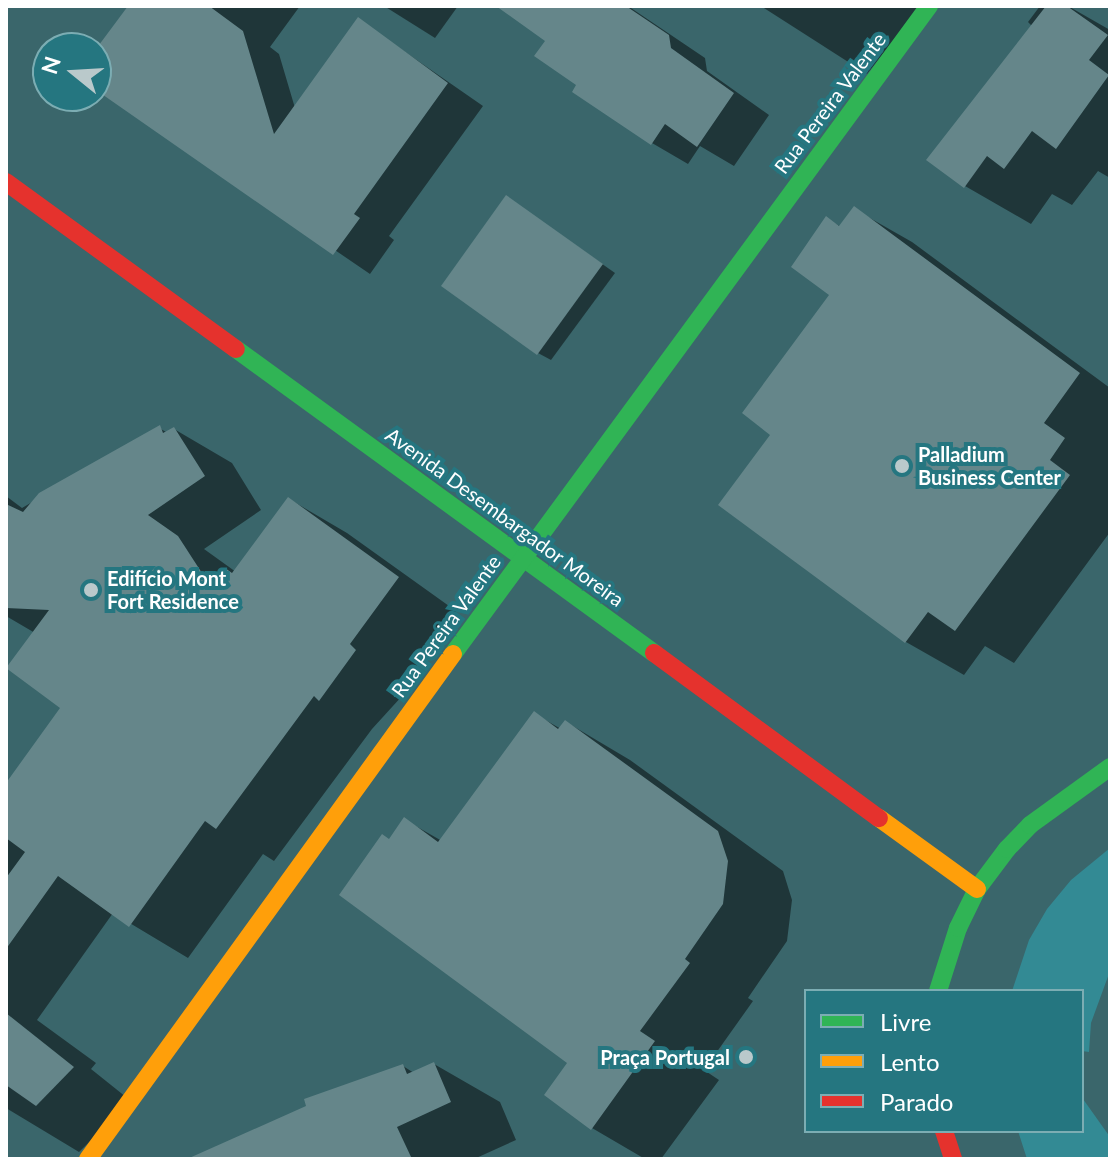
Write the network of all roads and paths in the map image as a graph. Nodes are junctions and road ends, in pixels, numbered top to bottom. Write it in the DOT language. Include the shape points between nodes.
graph roads {
  1 [pos="929,6"];
  2 [pos="6,182"];
  3 [pos="523,557"];
  4 [pos="1110,767"];
  5 [pos="977,889"];
  6 [pos="939,989"];
  7 [pos="945,1133"];
  8 [pos="88,1159"];
  9 [pos="953,1159"];
  1 -- 3 [label="main road, Rua Pereira Valente"];
  2 -- 3 [label="main road, Avenida Desembargador Moreira"];
  3 -- 5 [label="main road, Avenida Desembargador Moreira"];
  3 -- 8 [label="main road, Rua Pereira Valente"];
  4 -- 5 [label="main road" via="1030,825"];
  5 -- 6 [label="main road"];
  7 -- 9 [label="main road"];
}
